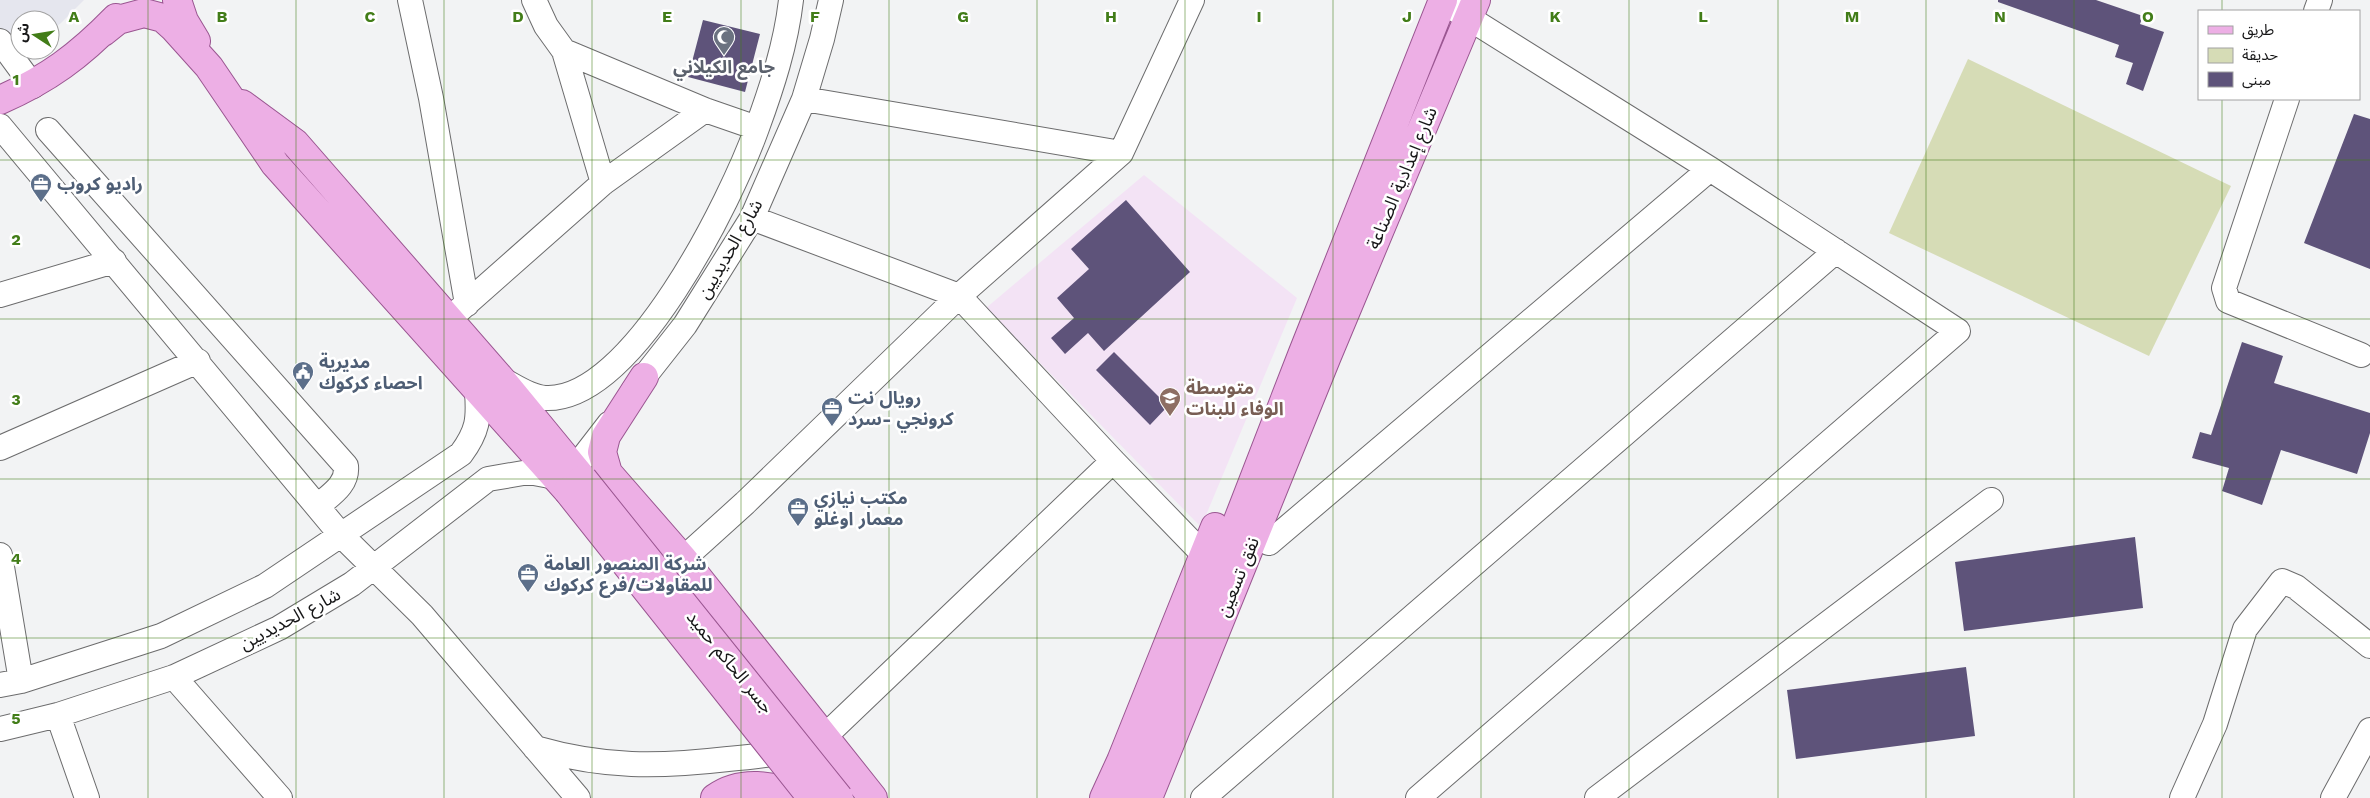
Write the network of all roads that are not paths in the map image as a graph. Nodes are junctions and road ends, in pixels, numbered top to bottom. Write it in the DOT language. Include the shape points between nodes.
graph roads {
  1 [pos="130,0"];
  2 [pos="177,0"];
  3 [pos="410,0"];
  4 [pos="534,0"];
  5 [pos="791,0"];
  6 [pos="831,0"];
  7 [pos="1192,0"];
  8 [pos="1442,0"];
  9 [pos="1473,8"];
  10 [pos="103,32"];
  11 [pos="787,32"];
  12 [pos="822,40"];
  13 [pos="0,41"];
  14 [pos="564,51"];
  15 [pos="216,76"];
  16 [pos="33,86"];
  17 [pos="804,99"];
  18 [pos="0,100"];
  19 [pos="2287,100"];
  20 [pos="705,110"];
  21 [pos="0,126"];
  22 [pos="757,128"];
  23 [pos="48,130"];
  24 [pos="1121,153"];
  25 [pos="1710,169"];
  26 [pos="603,182"];
  27 [pos="752,218"];
  28 [pos="1836,251"];
  29 [pos="114,261"];
  30 [pos="0,296"];
  31 [pos="959,296"];
  32 [pos="458,312"];
  33 [pos="1314,355"];
  34 [pos="2361,355"];
  35 [pos="198,361"];
  36 [pos="644,377"];
  37 [pos="500,378"];
  38 [pos="477,392"];
  39 [pos="0,448"];
  40 [pos="1113,461"];
  41 [pos="570,479"];
  42 [pos="1991,500"];
  43 [pos="318,506"];
  44 [pos="341,535"];
  45 [pos="1269,543"];
  46 [pos="0,555"];
  47 [pos="1204,555"];
  48 [pos="683,559"];
  49 [pos="374,568"];
  50 [pos="2370,646"];
  51 [pos="174,677"];
  52 [pos="10,683"];
  53 [pos="58,715"];
  54 [pos="0,728"];
  55 [pos="2370,730"];
  56 [pos="824,737"];
  57 [pos="535,748"];
  58 [pos="87,798"];
  59 [pos="280,798"];
  60 [pos="578,798"];
  61 [pos="715,798"];
  62 [pos="801,798"];
  63 [pos="812,798"];
  64 [pos="839,798"];
  65 [pos="872,798"];
  66 [pos="1104,798"];
  67 [pos="1127,798"];
  68 [pos="1148,798"];
  69 [pos="1168,798"];
  70 [pos="1203,798"];
  71 [pos="1418,798"];
  72 [pos="1597,798"];
  73 [pos="2182,798"];
  74 [pos="2333,798"];
  1 -- 10 [label="main road"];
  2 -- 15 [label="main road" via="184,21"];
  3 -- 32 [label="street" via="431,98"];
  4 -- 14 [label="street" via="546,26"];
  5 -- 11 [label="street, شارع الحديديين"];
  6 -- 12 [label="street, شارع الحديديين"];
  7 -- 24 [label="street"];
  8 -- 9 [label="street"];
  8 -- 33 [label="main road, شارع إعدادية الصناعة"];
  9 -- 25 [label="street"];
  9 -- 33 [label="main road, شارع إعدادية الصناعة"];
  10 -- 15 [label="main road" via="118,20 132,15 163,18"];
  10 -- 16 [label="main road"];
  11 -- 12 [label="street"];
  11 -- 22 [label="street, شارع الحديديين"];
  12 -- 17 [label="street, شارع الحديديين"];
  13 -- 16 [label="street"];
  14 -- 20 [label="street"];
  14 -- 26 [label="street"];
  15 -- 32 [label="main road" via="243,104 295,143"];
  15 -- 38 [label="main road" via="275,164"];
  16 -- 18 [label="main road"];
  17 -- 24 [label="street"];
  17 -- 27 [label="street, شارع الحديديين"];
  19 -- 34 [label="street" via="2224,288 2228,301"];
  20 -- 22 [label="street"];
  20 -- 26 [label="street"];
  21 -- 29 [label="street"];
  22 -- 37 [label="street, شارع الحديديين" via="734,185 698,254 660,314 616,364 564,396 545,398 533,395"];
  23 -- 43 [label="street" via="346,466 345,482"];
  24 -- 31 [label="street"];
  25 -- 28 [label="street"];
  25 -- 45 [label="street"];
  26 -- 32 [label="street"];
  27 -- 31 [label="street"];
  27 -- 36 [label="street, شارع الحديديين" via="685,325"];
  28 -- 70 [label="street"];
  28 -- 71 [label="street" via="1958,331"];
  29 -- 30 [label="street"];
  29 -- 35 [label="street"];
  31 -- 40 [label="street"];
  31 -- 48 [label="street"];
  32 -- 37 [label="main road"];
  33 -- 45 [label="main road" via="1302,460"];
  33 -- 47 [label="main road" via="1276,394 1254,435"];
  33 -- 67 [label="main road, نفق تسعين"];
  33 -- 68 [label="main road, نفق تسعين"];
  35 -- 39 [label="street"];
  35 -- 43 [label="street"];
  36 -- 41 [label="street, شارع الحديديين"];
  36 -- 48 [label="main road" via="606,436 602,452 608,473"];
  37 -- 41 [label="main road"];
  38 -- 41 [label="main road"];
  38 -- 44 [label="street" via="479,419 472,440 461,454"];
  40 -- 47 [label="street"];
  40 -- 56 [label="street"];
  41 -- 49 [label="street, شارع الحديديين" via="529,472 488,479"];
  41 -- 63 [label="main road, جسر الحاكم حميد, bridge"];
  41 -- 64 [label="main road, جسر الحاكم حميد, bridge"];
  42 -- 72 [label="street"];
  43 -- 44 [label="street"];
  44 -- 49 [label="street"];
  44 -- 52 [label="street" via="265,586 161,636"];
  45 -- 69 [label="main road"];
  46 -- 52 [label="street"];
  47 -- 66 [label="main road"];
  48 -- 56 [label="main road"];
  49 -- 51 [label="street, شارع الحديديين" via="279,628"];
  49 -- 57 [label="street" via="422,615"];
  50 -- 73 [label="street" via="2296,587 2282,581 2245,629 2215,724"];
  51 -- 53 [label="street, شارع الحديديين"];
  51 -- 59 [label="street"];
  53 -- 54 [label="street, شارع الحديديين"];
  53 -- 58 [label="street"];
  55 -- 74 [label="street"];
  56 -- 57 [label="street" via="781,754 674,765 618,764 562,756"];
  56 -- 65 [label="main road"];
  57 -- 60 [label="street"];
  61 -- 62 [label="main road" via="723,792 755,785"];
}
